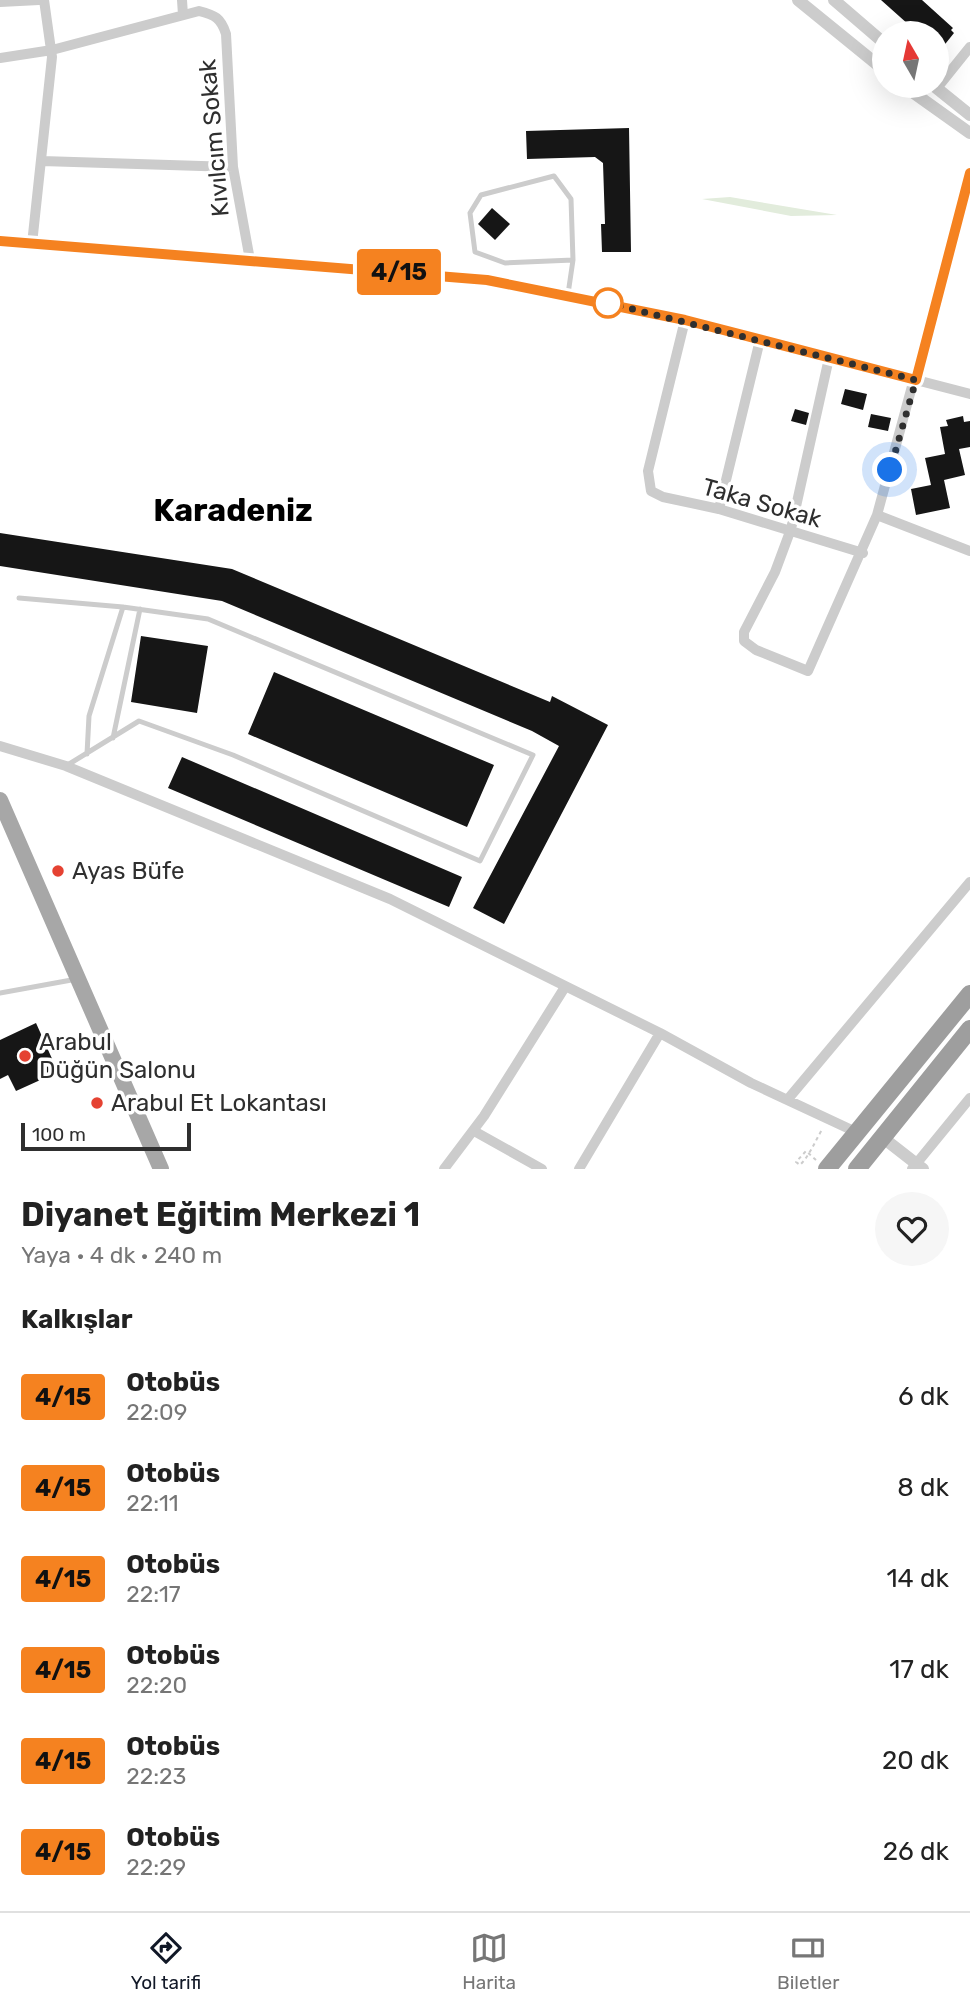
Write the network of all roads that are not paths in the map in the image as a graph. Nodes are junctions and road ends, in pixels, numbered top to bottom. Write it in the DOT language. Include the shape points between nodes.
graph roads {
  1 [pos="41,0"];
  2 [pos="182,0"];
  3 [pos="798,0"];
  4 [pos="834,0"];
  5 [pos="0,2"];
  6 [pos="183,15"];
  7 [pos="872,33"];
  8 [pos="970,47"];
  9 [pos="52,50"];
  10 [pos="0,58"];
  11 [pos="872,60"];
  12 [pos="949,71"];
  13 [pos="921,98"];
  14 [pos="949,98"];
  15 [pos="970,115"];
  16 [pos="970,133"];
  17 [pos="42,160"];
  18 [pos="233,167"];
  19 [pos="970,173"];
  20 [pos="0,241"];
  21 [pos="32,244"];
  22 [pos="250,260"];
  23 [pos="573,260"];
  24 [pos="568,294"];
  25 [pos="685,320"];
  26 [pos="760,340"];
  27 [pos="830,358"];
  28 [pos="916,380"];
  29 [pos="970,394"];
  30 [pos="719,509"];
  31 [pos="877,515"];
  32 [pos="789,533"];
  33 [pos="970,551"];
  34 [pos="863,553"];
  35 [pos="19,598"];
  36 [pos="124,607"];
  37 [pos="140,609"];
  38 [pos="113,738"];
  39 [pos="0,746"];
  40 [pos="87,754"];
  41 [pos="66,766"];
  42 [pos="0,800"];
  43 [pos="970,882"];
  44 [pos="80,979"];
  45 [pos="565,987"];
  46 [pos="0,993"];
  47 [pos="970,994"];
  48 [pos="970,1029"];
  49 [pos="660,1033"];
  50 [pos="970,1098"];
  51 [pos="788,1099"];
  52 [pos="474,1130"];
  53 [pos="856,1132"];
  54 [pos="882,1138"];
  55 [pos="808,1160"];
  56 [pos="917,1167"];
  57 [pos="160,1169"];
  58 [pos="444,1169"];
  59 [pos="542,1169"];
  60 [pos="579,1169"];
  61 [pos="827,1169"];
  62 [pos="857,1169"];
  1 -- 5 [label="street"];
  1 -- 9 [label="street"];
  2 -- 6 [label="street"];
  3 -- 11 [label="street"];
  4 -- 7 [label="street"];
  6 -- 9 [label="street"];
  6 -- 18 [label="street, Kıvılcım Sokak" via="199,11 223,22"];
  8 -- 12 [label="street"];
  9 -- 10 [label="street"];
  9 -- 17 [label="street"];
  13 -- 16 [label="street"];
  14 -- 15 [label="street"];
  17 -- 18 [label="street"];
  17 -- 21 [label="street"];
  18 -- 22 [label="street, Kıvılcım Sokak"];
  19 -- 28 [label="street"];
  20 -- 21 [label="street"];
  21 -- 22 [label="street"];
  22 -- 24 [label="street" via="487,280"];
  23 -- 23 [label="lane" via="505,263 475,252 470,214 481,195 554,176 571,199"];
  23 -- 24 [label="lane"];
  24 -- 25 [label="street"];
  25 -- 26 [label="street"];
  25 -- 30 [label="street, Taka Sokak" via="648,471 651,491 663,498"];
  26 -- 27 [label="street"];
  26 -- 30 [label="street"];
  27 -- 28 [label="street"];
  27 -- 32 [label="street"];
  28 -- 29 [label="street"];
  28 -- 31 [label="street"];
  30 -- 32 [label="street, Taka Sokak"];
  31 -- 33 [label="street"];
  31 -- 34 [label="street"];
  32 -- 34 [label="street, Taka Sokak"];
  32 -- 34 [label="street" via="744,641 808,671"];
  35 -- 36 [label="lane"];
  36 -- 37 [label="lane"];
  36 -- 40 [label="lane" via="89,716"];
  37 -- 38 [label="lane"];
  37 -- 38 [label="lane" via="208,619 533,755 480,862 233,755 139,721"];
  38 -- 40 [label="lane"];
  39 -- 41 [label="street"];
  40 -- 41 [label="lane"];
  41 -- 45 [label="street" via="390,899"];
  42 -- 44 [label="main road"];
  43 -- 51 [label="street"];
  44 -- 46 [label="lane"];
  44 -- 57 [label="main road"];
  45 -- 49 [label="street"];
  45 -- 52 [label="street"];
  47 -- 53 [label="highway"];
  48 -- 54 [label="highway"];
  49 -- 51 [label="street"];
  49 -- 60 [label="street"];
  50 -- 56 [label="street"];
  51 -- 53 [label="street"];
  52 -- 58 [label="street"];
  52 -- 59 [label="street"];
  53 -- 55 [label="highway"];
  53 -- 61 [label="highway"];
  54 -- 56 [label="street"];
  54 -- 62 [label="highway"];
}
